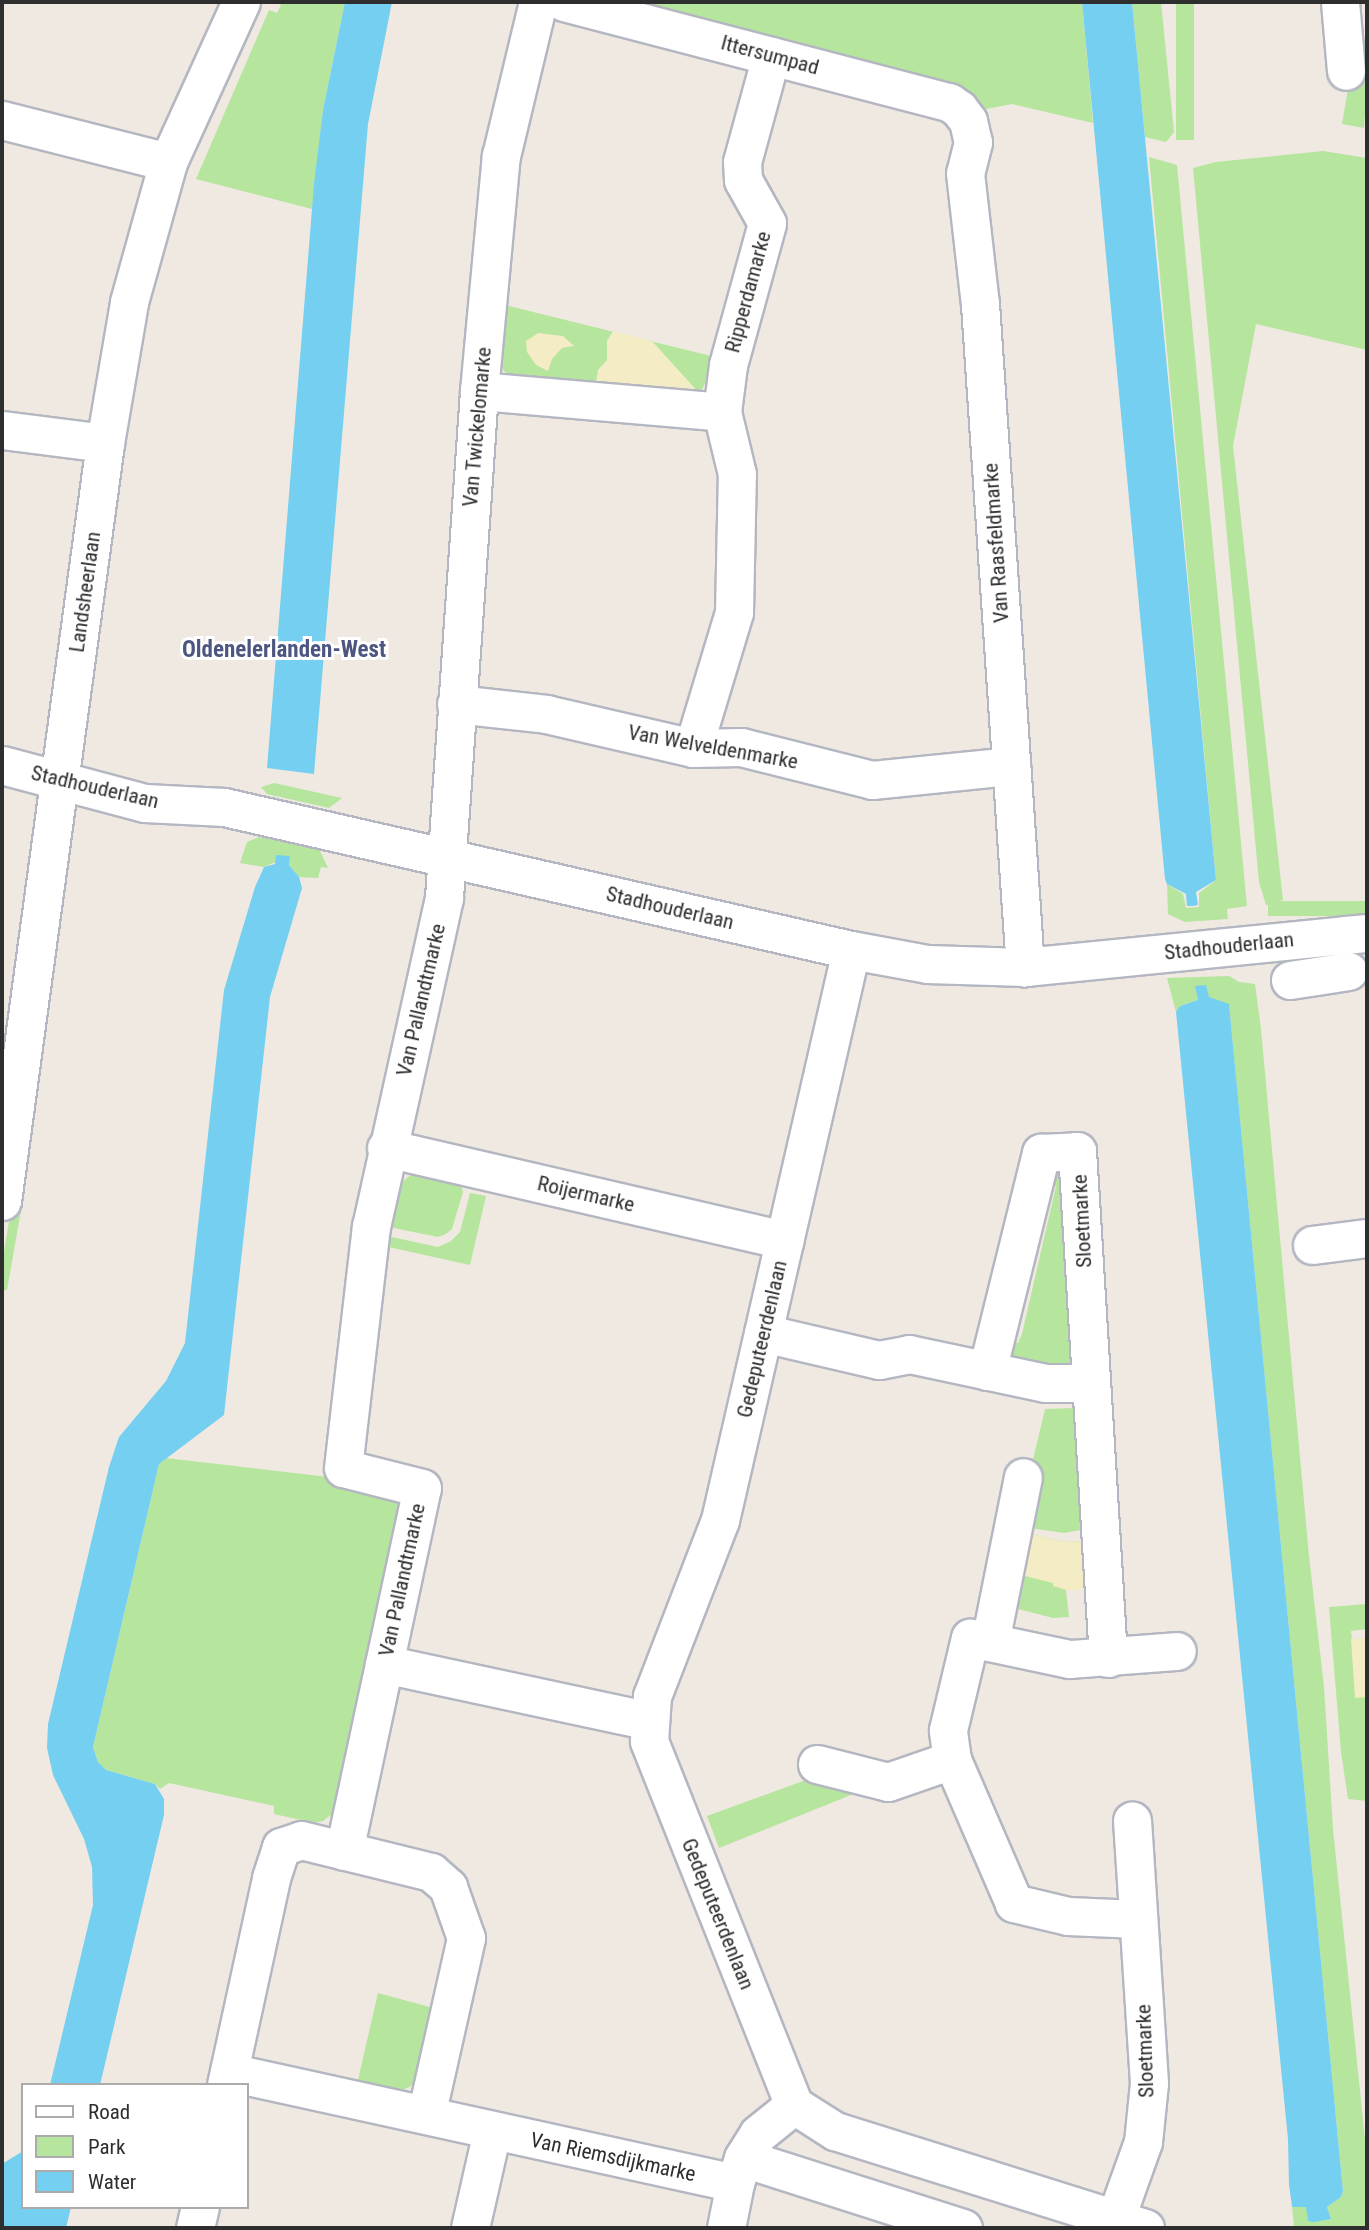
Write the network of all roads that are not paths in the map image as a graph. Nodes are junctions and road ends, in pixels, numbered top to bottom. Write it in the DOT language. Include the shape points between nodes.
graph roads {
  1 [pos="241,2"];
  2 [pos="538,2"];
  3 [pos="564,2"];
  4 [pos="1340,2"];
  5 [pos="771,56"];
  6 [pos="1346,71"];
  7 [pos="2,120"];
  8 [pos="968,121"];
  9 [pos="168,162"];
  10 [pos="479,391"];
  11 [pos="722,412"];
  12 [pos="2,430"];
  13 [pos="105,443"];
  14 [pos="456,704"];
  15 [pos="694,748"];
  16 [pos="2,765"];
  17 [pos="1011,766"];
  18 [pos="60,781"];
  19 [pos="447,857"];
  20 [pos="1357,934"];
  21 [pos="851,950"];
  22 [pos="1025,967"];
  23 [pos="1358,971"];
  24 [pos="1290,980"];
  25 [pos="9,1091"];
  26 [pos="386,1148"];
  27 [pos="2,1201"];
  28 [pos="1367,1238"];
  29 [pos="785,1240"];
  30 [pos="1312,1245"];
  31 [pos="763,1333"];
  32 [pos="987,1371"];
  33 [pos="1091,1383"];
  34 [pos="1023,1477"];
  35 [pos="990,1642"];
  36 [pos="1177,1651"];
  37 [pos="1108,1658"];
  38 [pos="384,1664"];
  39 [pos="649,1721"];
  40 [pos="951,1760"];
  41 [pos="817,1764"];
  42 [pos="1132,1821"];
  43 [pos="344,1851"];
  44 [pos="1138,1919"];
  45 [pos="228,2078"];
  46 [pos="794,2105"];
  47 [pos="426,2115"];
  48 [pos="492,2131"];
  49 [pos="739,2171"];
  50 [pos="200,2209"];
  51 [pos="1130,2224"];
  52 [pos="195,2228"];
  53 [pos="470,2228"];
  54 [pos="726,2228"];
  55 [pos="963,2228"];
  1 -- 9 [label="street, Landsheerlaan"];
  2 -- 10 [label="street, Van Twickelomarke" via="500,156"];
  3 -- 5 [label="street, Ittersumpad"];
  4 -- 6 [label="street"];
  5 -- 8 [label="street, Ittersumpad" via="949,102"];
  5 -- 11 [label="street, Ripperdamarke" via="743,162 743,180 767,223 728,365"];
  7 -- 9 [label="street"];
  8 -- 17 [label="street, Van Raasfeldmarke" via="972,142 965,173 981,316"];
  9 -- 13 [label="street, Landsheerlaan" via="129,302"];
  10 -- 11 [label="street"];
  10 -- 14 [label="street, Van Twickelomarke"];
  11 -- 15 [label="street, Ripperdamarke" via="737,474 734,612"];
  12 -- 13 [label="street"];
  13 -- 18 [label="street, Landsheerlaan"];
  14 -- 15 [label="street, Van Welveldenmarke" via="546,714"];
  14 -- 19 [label="street, Van Twickelomarke"];
  15 -- 17 [label="street, Van Welveldenmarke" via="741,747 872,780"];
  16 -- 18 [label="street, Stadhouderlaan"];
  17 -- 22 [label="street, Van Raasfeldmarke"];
  18 -- 19 [label="street, Stadhouderlaan" via="145,803 224,807"];
  18 -- 25 [label="street, Landsheerlaan"];
  19 -- 21 [label="street, Stadhouderlaan"];
  19 -- 26 [label="street, Van Pallandtmarke" via="444,897"];
  20 -- 22 [label="street, Stadhouderlaan"];
  20 -- 23 [label="street, Stadhouderlaan"];
  21 -- 22 [label="street, Stadhouderlaan" via="927,964"];
  21 -- 29 [label="street, Gedeputeerdenlaan"];
  23 -- 24 [label="street, Stadhouderlaan"];
  25 -- 27 [label="street, Landsheerlaan"];
  26 -- 29 [label="street, Roijermarke"];
  26 -- 38 [label="street, Van Pallandtmarke" via="371,1227 343,1468 422,1488"];
  28 -- 30 [label="street"];
  29 -- 31 [label="street, Gedeputeerdenlaan"];
  31 -- 32 [label="street" via="879,1360 909,1354"];
  31 -- 39 [label="street, Gedeputeerdenlaan" via="720,1520 652,1696"];
  32 -- 33 [label="street" via="1046,1383"];
  32 -- 33 [label="street, Sloetmarke" via="1041,1153 1077,1151"];
  33 -- 37 [label="street, Sloetmarke"];
  34 -- 35 [label="street"];
  35 -- 37 [label="street" via="1070,1659"];
  35 -- 40 [label="street" via="970,1638 948,1730"];
  36 -- 37 [label="street"];
  38 -- 39 [label="street"];
  38 -- 43 [label="street, Van Pallandtmarke"];
  39 -- 46 [label="street, Gedeputeerdenlaan" via="649,1741"];
  40 -- 41 [label="street" via="888,1782"];
  40 -- 44 [label="street" via="1014,1903 1068,1916"];
  42 -- 44 [label="street, Sloetmarke"];
  43 -- 45 [label="street" via="302,1840 281,1847"];
  43 -- 47 [label="street" via="431,1872 448,1887 466,1938"];
  44 -- 51 [label="street, Sloetmarke" via="1149,2083"];
  45 -- 47 [label="street, Van Riemsdijkmarke"];
  46 -- 49 [label="street" via="758,2134"];
  46 -- 51 [label="street" via="835,2131"];
  47 -- 48 [label="street, Van Riemsdijkmarke"];
  48 -- 49 [label="street, Van Riemsdijkmarke"];
  48 -- 53 [label="street"];
  49 -- 54 [label="street"];
  49 -- 55 [label="street"];
  50 -- 52 [label="street"];
}
